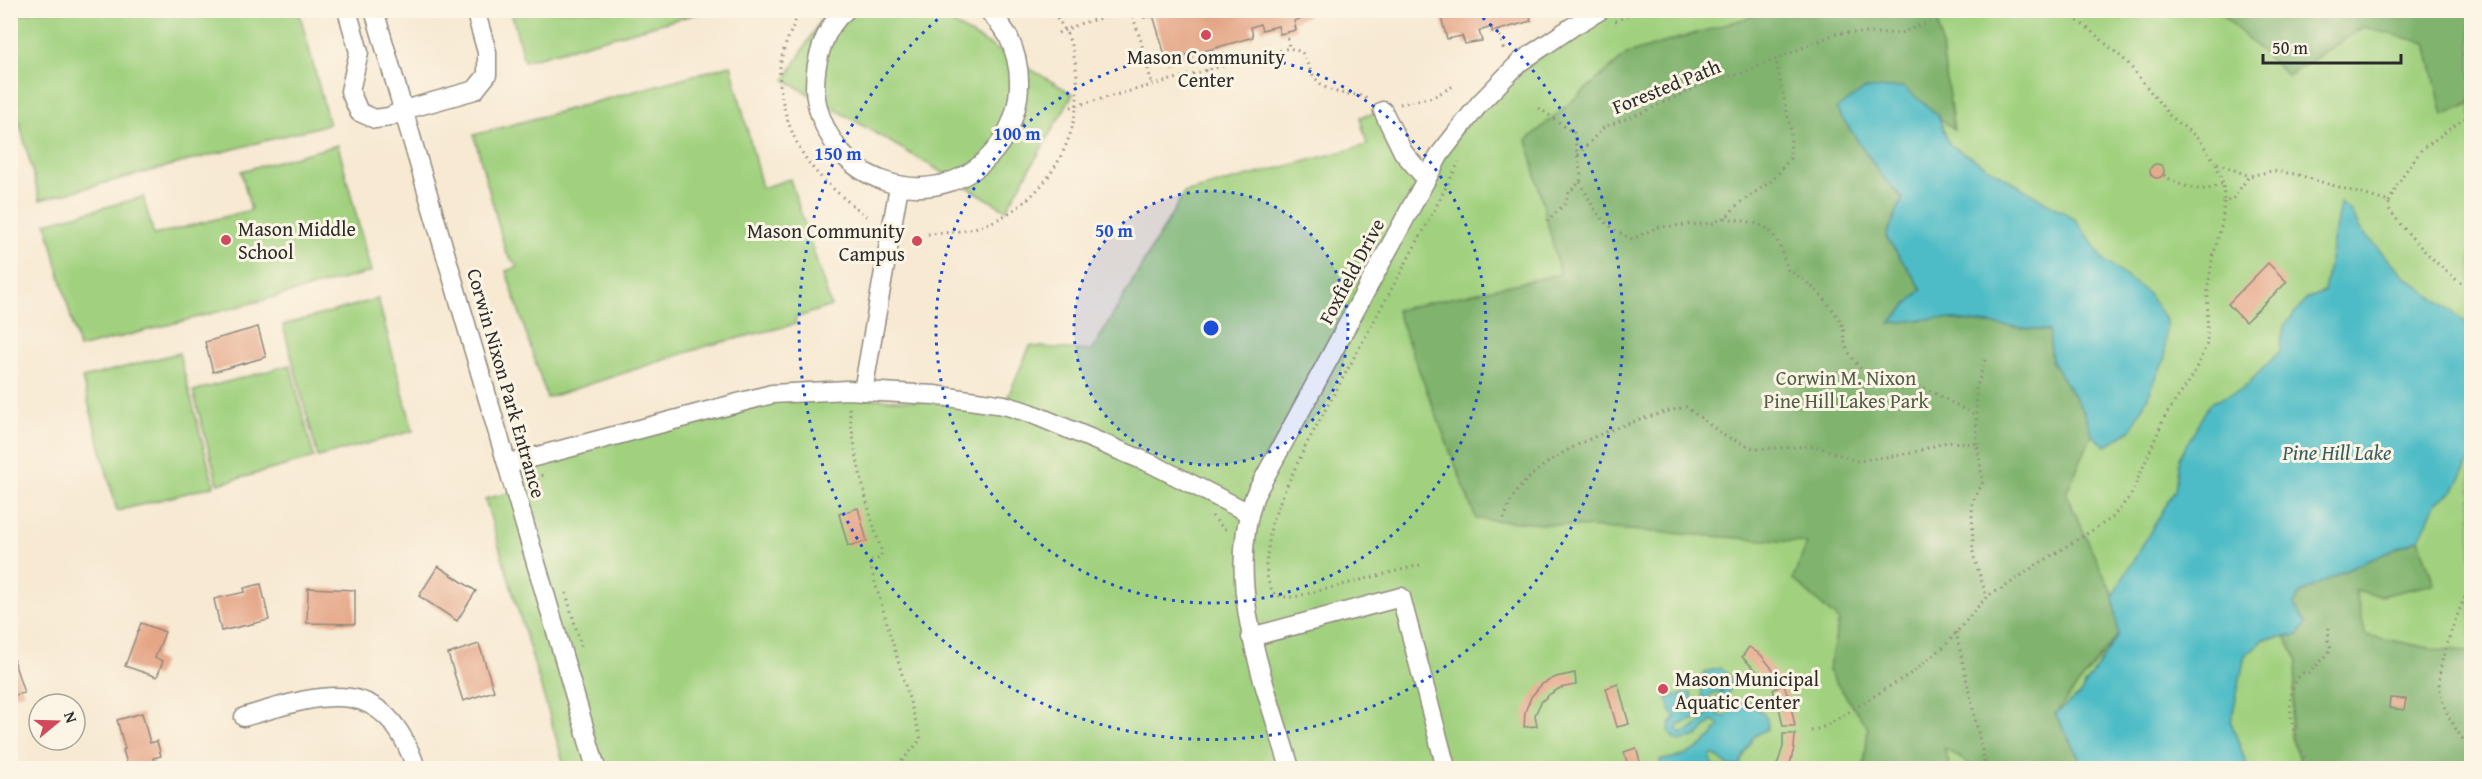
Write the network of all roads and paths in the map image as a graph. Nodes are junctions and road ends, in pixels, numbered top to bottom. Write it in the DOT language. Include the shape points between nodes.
graph roads {
  1 [pos="347,10"];
  2 [pos="374,10"];
  3 [pos="475,10"];
  4 [pos="846,10"];
  5 [pos="988,10"];
  6 [pos="1052,10"];
  7 [pos="1641,10"];
  8 [pos="1946,10"];
  9 [pos="2063,10"];
  10 [pos="1131,11"];
  11 [pos="1605,17"];
  12 [pos="1064,30"];
  13 [pos="1498,30"];
  14 [pos="1287,32"];
  15 [pos="1058,33"];
  16 [pos="1218,47"];
  17 [pos="1289,48"];
  18 [pos="1202,52"];
  19 [pos="1505,55"];
  20 [pos="1776,61"];
  21 [pos="1223,65"];
  22 [pos="1206,71"];
  23 [pos="1152,85"];
  24 [pos="1455,85"];
  25 [pos="1078,106"];
  26 [pos="1384,106"];
  27 [pos="1071,107"];
  28 [pos="1539,108"];
  29 [pos="404,110"];
  30 [pos="2472,113"];
  31 [pos="1578,155"];
  32 [pos="1460,160"];
  33 [pos="2216,162"];
  34 [pos="2164,176"];
  35 [pos="2249,176"];
  36 [pos="1426,179"];
  37 [pos="1580,182"];
  38 [pos="2223,183"];
  39 [pos="899,186"];
  40 [pos="2224,201"];
  41 [pos="2389,202"];
  42 [pos="1723,218"];
  43 [pos="1547,221"];
  44 [pos="928,234"];
  45 [pos="2472,292"];
  46 [pos="1986,357"];
  47 [pos="856,400"];
  48 [pos="849,408"];
  49 [pos="838,409"];
  50 [pos="1976,415"];
  51 [pos="1977,444"];
  52 [pos="508,464"];
  53 [pos="551,469"];
  54 [pos="532,483"];
  55 [pos="1208,512"];
  56 [pos="1249,513"];
  57 [pos="1504,519"];
  58 [pos="1230,527"];
  59 [pos="1420,565"];
  60 [pos="2472,581"];
  61 [pos="1987,598"];
  62 [pos="2329,627"];
  63 [pos="1956,632"];
  64 [pos="1251,637"];
  65 [pos="244,717"];
  66 [pos="1810,731"];
  67 [pos="2472,751"];
  68 [pos="416,768"];
  69 [pos="596,768"];
  70 [pos="903,768"];
  71 [pos="1290,768"];
  72 [pos="1446,768"];
  73 [pos="1986,768"];
  74 [pos="2311,768"];
  1 -- 29 [label="street" via="359,52 350,91 359,112 375,119"];
  2 -- 29 [label="street, Corwin Nixon Park Entrance"];
  3 -- 29 [label="street" via="487,52 487,75 475,90"];
  4 -- 39 [label="street" via="824,40 815,70 815,102 825,132 844,157 869,176"];
  5 -- 39 [label="street" via="1007,34 1018,66 1019,99 1010,130 990,157 964,177 932,187"];
  6 -- 12 [label="path"];
  7 -- 11 [label="path"];
  8 -- 20 [label="path, Forested Path" via="1901,33 1838,33"];
  9 -- 33 [label="path" via="2127,62 2169,115 2198,138"];
  10 -- 12 [label="path"];
  10 -- 23 [label="path"];
  11 -- 36 [label="street, Foxfield Drive" via="1572,27 1520,62 1480,103 1440,154"];
  12 -- 15 [label="path"];
  12 -- 25 [label="path" via="1078,78"];
  13 -- 19 [label="path"];
  14 -- 17 [label="path"];
  16 -- 21 [label="path"];
  17 -- 21 [label="path"];
  17 -- 26 [label="path" via="1302,52 1317,82 1329,90 1362,94"];
  18 -- 22 [label="path"];
  20 -- 31 [label="path, Forested Path" via="1710,81 1604,127"];
  20 -- 42 [label="path" via="1791,131 1790,158 1773,180"];
  21 -- 22 [label="path"];
  22 -- 23 [label="path"];
  23 -- 25 [label="path"];
  24 -- 26 [label="path" via="1433,97"];
  25 -- 27 [label="path"];
  25 -- 44 [label="path" via="1069,142 1049,178 1021,205 986,224"];
  26 -- 36 [label="street" via="1402,152"];
  28 -- 31 [label="path" via="1574,133"];
  29 -- 52 [label="street, Corwin Nixon Park Entrance"];
  30 -- 41 [label="path" via="2422,149"];
  31 -- 37 [label="path"];
  32 -- 59 [label="path" via="1305,447 1271,525 1266,565 1273,593 1282,597"];
  33 -- 35 [label="path"];
  33 -- 38 [label="path"];
  34 -- 38 [label="path" via="2198,189 2207,190"];
  35 -- 40 [label="path" via="2232,200"];
  35 -- 41 [label="path" via="2272,171 2295,174"];
  36 -- 56 [label="street, Foxfield Drive" via="1255,495"];
  37 -- 42 [label="path" via="1596,212 1612,230 1632,239 1658,227 1714,223"];
  37 -- 43 [label="path"];
  38 -- 40 [label="path"];
  39 -- 47 [label="street"];
  40 -- 61 [label="path" via="2208,287 2207,344 2191,379 2165,417 2131,495 2112,518"];
  41 -- 45 [label="path" via="2389,209 2415,243"];
  42 -- 50 [label="path" via="1769,228 1788,270 1802,278 1831,307 1844,328 1845,342 1855,364 1879,382 1904,390 1921,386"];
  46 -- 50 [label="path" via="1976,389"];
  47 -- 48 [label="path"];
  47 -- 48 [label="path"];
  47 -- 52 [label="street" via="772,394"];
  47 -- 56 [label="street" via="933,395 1004,405 1152,464"];
  48 -- 49 [label="path"];
  48 -- 70 [label="path" via="855,453 882,552 880,558 869,562 921,739 901,762"];
  50 -- 51 [label="path"];
  51 -- 57 [label="path" via="1947,442 1908,454 1856,461 1816,446 1755,449 1725,436 1686,407 1631,422 1554,459 1536,471 1515,494"];
  51 -- 61 [label="path" via="1983,482 1972,503 1973,554"];
  52 -- 69 [label="street, Corwin Nixon Park Entrance"];
  53 -- 54 [label="path"];
  55 -- 58 [label="path" via="1224,530"];
  56 -- 64 [label="street, Foxfield Drive" via="1245,542"];
  60 -- 67 [label="path" via="2440,668 2439,689 2451,724"];
  61 -- 63 [label="path"];
  62 -- 74 [label="path" via="2331,648 2327,655 2308,674 2296,678 2291,691 2297,743"];
  63 -- 66 [label="path" via="1945,646 1896,684 1826,726"];
  63 -- 73 [label="path"];
  64 -- 71 [label="street"];
  64 -- 72 [label="street" via="1401,597"];
  65 -- 68 [label="street" via="324,696 352,698 378,709 388,718 405,740"];
}
